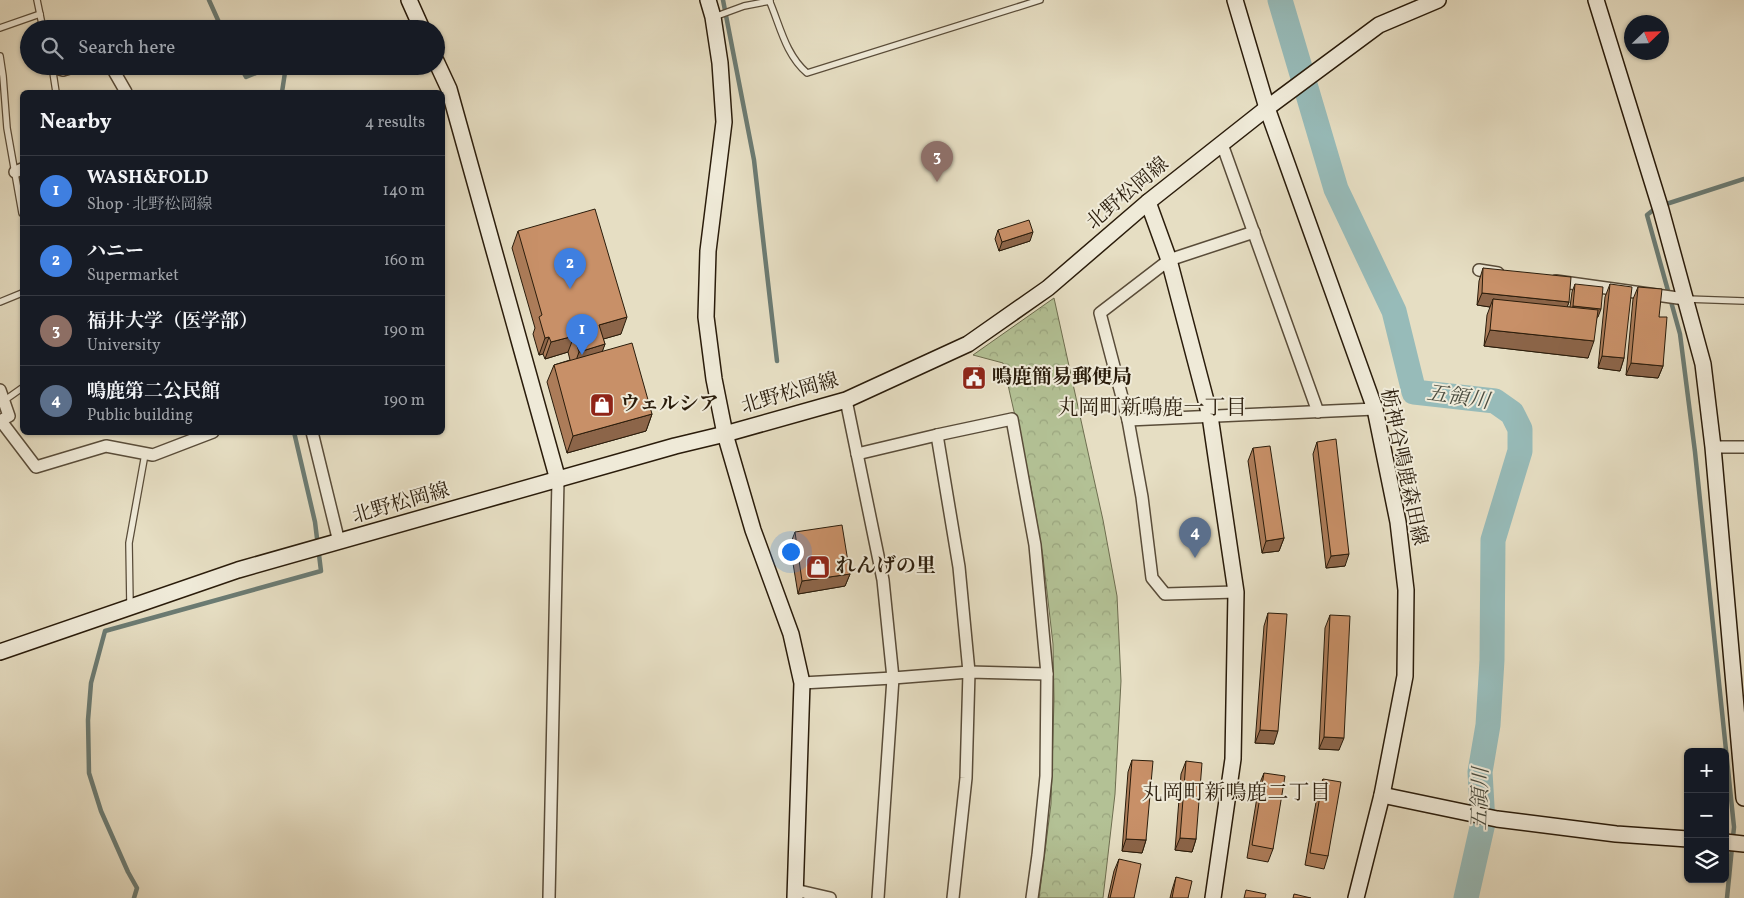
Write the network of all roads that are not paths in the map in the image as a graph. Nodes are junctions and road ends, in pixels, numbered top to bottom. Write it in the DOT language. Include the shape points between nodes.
graph roads {
  1 [pos="37,0"];
  2 [pos="409,0"];
  3 [pos="708,0"];
  4 [pos="1040,0"];
  5 [pos="1235,0"];
  6 [pos="1438,0"];
  7 [pos="1596,0"];
  8 [pos="769,1"];
  9 [pos="40,14"];
  10 [pos="713,17"];
  11 [pos="23,20"];
  12 [pos="41,20"];
  13 [pos="418,20"];
  14 [pos="20,21"];
  15 [pos="0,28"];
  16 [pos="0,56"];
  17 [pos="53,75"];
  18 [pos="116,75"];
  19 [pos="439,75"];
  20 [pos="56,90"];
  21 [pos="125,90"];
  22 [pos="443,90"];
  23 [pos="445,98"];
  24 [pos="1267,108"];
  25 [pos="1222,144"];
  26 [pos="19,170"];
  27 [pos="20,184"];
  28 [pos="1148,202"];
  29 [pos="1254,232"];
  30 [pos="1169,260"];
  31 [pos="1479,270"];
  32 [pos="1509,274"];
  33 [pos="1548,280"];
  34 [pos="20,293"];
  35 [pos="1685,299"];
  36 [pos="1744,301"];
  37 [pos="0,302"];
  38 [pos="20,389"];
  39 [pos="2,395"];
  40 [pos="846,400"];
  41 [pos="1375,409"];
  42 [pos="1318,412"];
  43 [pos="1210,416"];
  44 [pos="1128,420"];
  45 [pos="0,421"];
  46 [pos="725,434"];
  47 [pos="205,435"];
  48 [pos="313,435"];
  49 [pos="937,435"];
  50 [pos="1713,447"];
  51 [pos="1744,447"];
  52 [pos="146,454"];
  53 [pos="857,454"];
  54 [pos="558,480"];
  55 [pos="339,542"];
  56 [pos="1236,592"];
  57 [pos="130,607"];
  58 [pos="0,652"];
  59 [pos="969,672"];
  60 [pos="1047,674"];
  61 [pos="893,678"];
  62 [pos="802,683"];
  63 [pos="1382,795"];
  64 [pos="1744,798"];
  65 [pos="1684,839"];
  66 [pos="1729,842"];
  67 [pos="1744,844"];
  68 [pos="795,894"];
  69 [pos="548,898"];
  70 [pos="830,898"];
  71 [pos="878,898"];
  72 [pos="954,898"];
  73 [pos="1032,898"];
  74 [pos="1213,898"];
  75 [pos="1356,898"];
  1 -- 9 [label="lane"];
  2 -- 13 [label="street"];
  3 -- 10 [label="street"];
  4 -- 8 [label="lane" via="807,73 796,64 787,47"];
  5 -- 24 [label="street, 栃神谷鳴鹿森田線"];
  6 -- 24 [label="street, 北野松岡線" via="1379,25"];
  7 -- 35 [label="street"];
  8 -- 10 [label="lane"];
  9 -- 11 [label="lane"];
  9 -- 12 [label="lane"];
  10 -- 46 [label="street" via="724,122 708,251 706,317"];
  14 -- 15 [label="lane"];
  16 -- 26 [label="lane" via="7,128"];
  17 -- 20 [label="lane"];
  18 -- 21 [label="street"];
  19 -- 22 [label="street"];
  23 -- 54 [label="street"];
  24 -- 25 [label="street, 北野松岡線"];
  24 -- 41 [label="street, 栃神谷鳴鹿森田線"];
  25 -- 28 [label="street, 北野松岡線"];
  25 -- 29 [label="street"];
  26 -- 27 [label="lane"];
  28 -- 30 [label="street"];
  28 -- 40 [label="street, 北野松岡線" via="1048,288 968,344"];
  29 -- 30 [label="street"];
  29 -- 42 [label="street"];
  30 -- 43 [label="street"];
  30 -- 44 [label="street" via="1100,313"];
  31 -- 32 [label="street"];
  33 -- 35 [label="street"];
  34 -- 37 [label="lane"];
  35 -- 36 [label="lane"];
  35 -- 50 [label="street" via="1703,364"];
  38 -- 39 [label="lane"];
  39 -- 45 [label="street" via="9,416"];
  40 -- 46 [label="street, 北野松岡線"];
  40 -- 53 [label="street"];
  41 -- 42 [label="street"];
  41 -- 63 [label="street, 栃神谷鳴鹿森田線" via="1398,522 1406,590 1405,676"];
  42 -- 43 [label="street"];
  43 -- 44 [label="street"];
  43 -- 56 [label="street"];
  44 -- 56 [label="street" via="1152,578 1165,594"];
  45 -- 52 [label="street" via="36,467 106,446"];
  46 -- 54 [label="street, 北野松岡線"];
  46 -- 62 [label="street" via="753,530 791,634"];
  47 -- 52 [label="street" via="154,455"];
  48 -- 55 [label="street"];
  49 -- 53 [label="street"];
  49 -- 59 [label="street" via="959,567"];
  49 -- 60 [label="street" via="1012,419 1034,545"];
  50 -- 51 [label="street"];
  50 -- 64 [label="street"];
  52 -- 57 [label="lane" via="129,543"];
  53 -- 61 [label="street" via="883,580"];
  54 -- 55 [label="street, 北野松岡線"];
  54 -- 69 [label="street"];
  55 -- 57 [label="street, 北野松岡線" via="238,570"];
  56 -- 74 [label="street" via="1233,759"];
  57 -- 58 [label="street, 北野松岡線"];
  59 -- 60 [label="street"];
  59 -- 61 [label="street"];
  59 -- 72 [label="street" via="966,778"];
  60 -- 73 [label="street" via="1046,776"];
  61 -- 62 [label="street"];
  61 -- 71 [label="street"];
  62 -- 68 [label="street"];
  63 -- 65 [label="street" via="1497,820"];
  63 -- 75 [label="street, 栃神谷鳴鹿森田線"];
  66 -- 67 [label="street"];
  68 -- 70 [label="street"];
}
